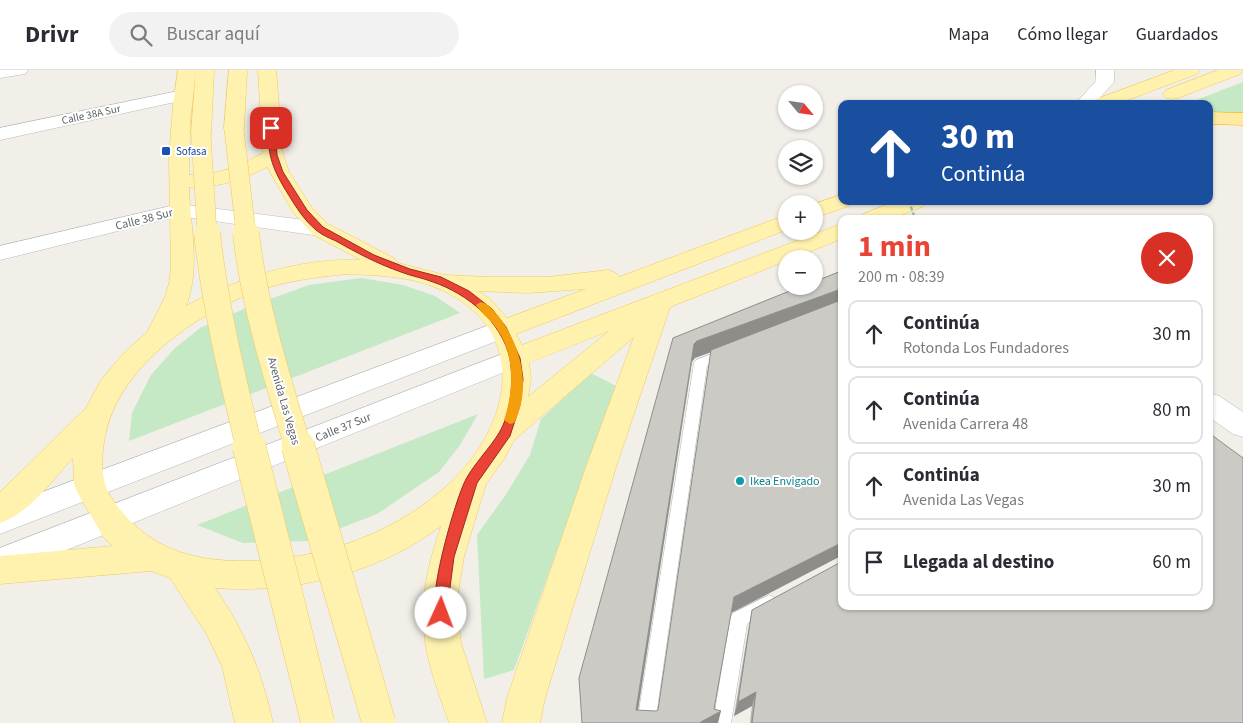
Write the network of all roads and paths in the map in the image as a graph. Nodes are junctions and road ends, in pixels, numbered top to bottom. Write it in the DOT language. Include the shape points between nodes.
graph roads {
  1 [pos="19,70"];
  2 [pos="187,70"];
  3 [pos="205,70"];
  4 [pos="238,70"];
  5 [pos="267,70"];
  6 [pos="1105,70"];
  7 [pos="1191,70"];
  8 [pos="1234,70"];
  9 [pos="0,73"];
  10 [pos="182,95"];
  11 [pos="1088,100"];
  12 [pos="1111,100"];
  13 [pos="1160,100"];
  14 [pos="1213,118"];
  15 [pos="1243,119"];
  16 [pos="0,134"];
  17 [pos="273,155"];
  18 [pos="179,181"];
  19 [pos="838,202"];
  20 [pos="906,205"];
  21 [pos="823,208"];
  22 [pos="179,210"];
  23 [pos="880,215"];
  24 [pos="778,225"];
  25 [pos="320,229"];
  26 [pos="838,232"];
  27 [pos="0,253"];
  28 [pos="659,270"];
  29 [pos="406,271"];
  30 [pos="437,280"];
  31 [pos="659,302"];
  32 [pos="503,329"];
  33 [pos="158,337"];
  34 [pos="739,349"];
  35 [pos="515,358"];
  36 [pos="1213,406"];
  37 [pos="96,415"];
  38 [pos="1243,426"];
  39 [pos="505,433"];
  40 [pos="471,482"];
  41 [pos="89,487"];
  42 [pos="0,510"];
  43 [pos="0,521"];
  44 [pos="107,522"];
  45 [pos="167,562"];
  46 [pos="0,563"];
  47 [pos="0,570"];
  48 [pos="782,596"];
  49 [pos="254,723"];
  50 [pos="318,723"];
  51 [pos="380,723"];
  52 [pos="468,723"];
  53 [pos="520,723"];
  54 [pos="646,723"];
  55 [pos="722,723"];
  1 -- 9 [label="street"];
  2 -- 10 [label="main road"];
  3 -- 50 [label="main road, bridge" via="201,134 211,269 227,358"];
  4 -- 51 [label="main road, Avenida Las Vegas, bridge" via="234,129 249,262 267,342"];
  5 -- 17 [label="main road"];
  6 -- 11 [label="street" via="1105,82"];
  7 -- 12 [label="main road"];
  8 -- 13 [label="main road"];
  10 -- 16 [label="street, Calle 38A Sur"];
  10 -- 18 [label="main road"];
  14 -- 15 [label="highway"];
  17 -- 18 [label="main road" via="231,176"];
  17 -- 25 [label="main road" via="279,172 304,212"];
  18 -- 22 [label="main road"];
  19 -- 21 [label="main road"];
  20 -- 23 [label="main road"];
  22 -- 25 [label="street, Calle 38 Sur"];
  22 -- 27 [label="street, Calle 38 Sur"];
  22 -- 33 [label="main road" via="182,275 179,291"];
  24 -- 28 [label="main road"];
  25 -- 29 [label="main road" via="370,257"];
  26 -- 31 [label="main road, Calle 37 Sur"];
  28 -- 30 [label="main road" via="554,284 488,285"];
  28 -- 32 [label="main road"];
  29 -- 30 [label="main road"];
  29 -- 33 [label="main road" via="346,266 280,276 216,300"];
  30 -- 32 [label="main road" via="465,293 489,311"];
  31 -- 35 [label="main road, Calle 37 Sur"];
  31 -- 39 [label="main road"];
  31 -- 53 [label="main road" via="602,464"];
  32 -- 35 [label="main road"];
  32 -- 41 [label="street"];
  33 -- 37 [label="main road" via="132,361 111,387"];
  34 -- 54 [label="lane" via="701,363"];
  35 -- 39 [label="main road" via="515,405"];
  35 -- 44 [label="street, Calle 37 Sur"];
  36 -- 38 [label="street"];
  37 -- 41 [label="main road" via="86,462"];
  37 -- 42 [label="main road" via="28,486"];
  39 -- 40 [label="main road"];
  40 -- 45 [label="main road" via="414,528 339,561 257,576 218,574"];
  40 -- 52 [label="main road" via="447,557 440,595 441,632 449,668"];
  41 -- 43 [label="street"];
  41 -- 44 [label="main road"];
  44 -- 45 [label="main road" via="123,538"];
  44 -- 46 [label="street, Calle 37 Sur"];
  45 -- 47 [label="main road"];
  45 -- 49 [label="main road" via="217,619 245,681"];
  48 -- 55 [label="lane" via="739,619"];
}
